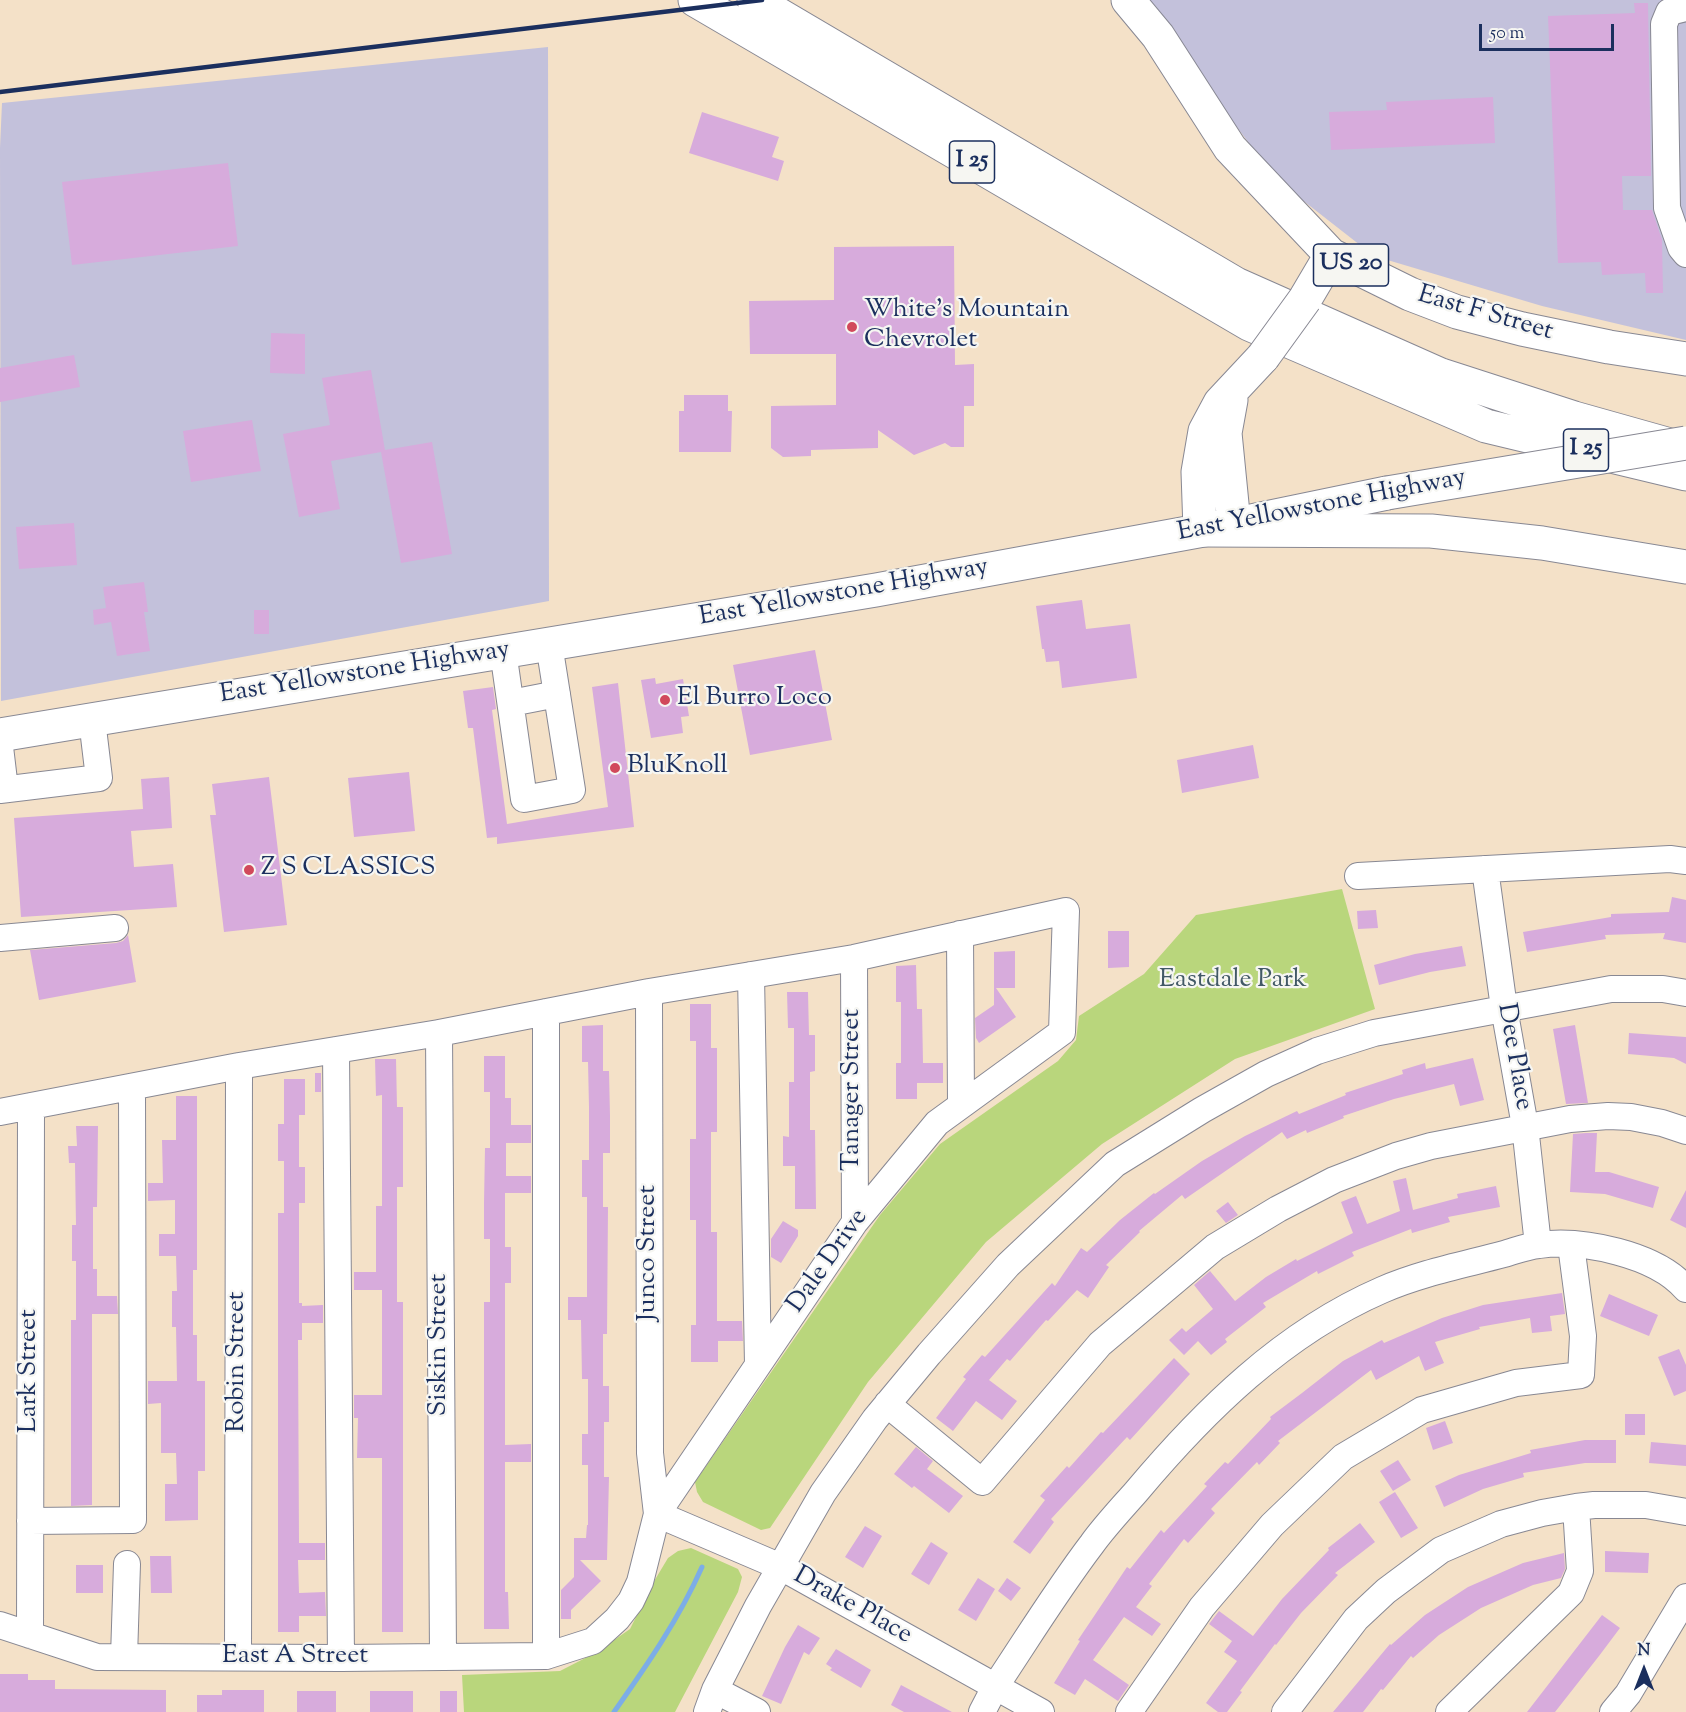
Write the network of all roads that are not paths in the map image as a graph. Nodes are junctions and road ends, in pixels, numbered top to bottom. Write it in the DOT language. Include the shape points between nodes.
graph roads {
  1 [pos="695,0"];
  2 [pos="754,0"];
  3 [pos="1128,0"];
  4 [pos="1686,8"];
  5 [pos="1686,254"];
  6 [pos="1331,255"];
  7 [pos="1686,359"];
  8 [pos="1232,392"];
  9 [pos="1686,443"];
  10 [pos="1686,450"];
  11 [pos="1686,474"];
  12 [pos="1234,524"];
  13 [pos="1200,530"];
  14 [pos="1686,567"];
  15 [pos="549,644"];
  16 [pos="503,651"];
  17 [pos="557,694"];
  18 [pos="511,703"];
  19 [pos="92,720"];
  20 [pos="0,735"];
  21 [pos="0,747"];
  22 [pos="2,790"];
  23 [pos="1686,861"];
  24 [pos="1485,869"];
  25 [pos="1358,876"];
  26 [pos="115,928"];
  27 [pos="960,934"];
  28 [pos="0,938"];
  29 [pos="854,958"];
  30 [pos="751,975"];
  31 [pos="649,992"];
  32 [pos="1686,993"];
  33 [pos="1504,1008"];
  34 [pos="546,1012"];
  35 [pos="439,1033"];
  36 [pos="336,1050"];
  37 [pos="239,1066"];
  38 [pos="132,1087"];
  39 [pos="31,1106"];
  40 [pos="961,1106"];
  41 [pos="0,1112"];
  42 [pos="1525,1126"];
  43 [pos="1686,1131"];
  44 [pos="855,1222"];
  45 [pos="1538,1245"];
  46 [pos="1571,1245"];
  47 [pos="1686,1289"];
  48 [pos="758,1365"];
  49 [pos="887,1404"];
  50 [pos="1576,1507"];
  51 [pos="1686,1512"];
  52 [pos="657,1514"];
  53 [pos="30,1521"];
  54 [pos="127,1564"];
  55 [pos="781,1567"];
  56 [pos="1686,1597"];
  57 [pos="0,1625"];
  58 [pos="30,1635"];
  59 [pos="593,1641"];
  60 [pos="546,1656"];
  61 [pos="124,1657"];
  62 [pos="238,1657"];
  63 [pos="443,1657"];
  64 [pos="341,1658"];
  65 [pos="995,1687"];
  66 [pos="711,1701"];
  67 [pos="757,1712"];
  68 [pos="982,1712"];
  69 [pos="1041,1712"];
  70 [pos="1129,1712"];
  71 [pos="1285,1712"];
  72 [pos="1449,1712"];
  73 [pos="1613,1712"];
  1 -- 11 [label="main road, I 25" via="1250,324 1486,426"];
  2 -- 10 [label="main road, I 25" via="1236,284 1441,375"];
  3 -- 6 [label="main road, East F Street / US 20" via="1158,36 1230,148"];
  4 -- 5 [label="street" via="1669,12 1664,24 1666,208"];
  6 -- 7 [label="main road, East F Street / US 20" via="1457,312 1609,347"];
  6 -- 8 [label="main road, bridge" via="1263,357"];
  8 -- 12 [label="main road" via="1225,433"];
  8 -- 13 [label="main road" via="1220,403 1203,440 1198,472"];
  9 -- 12 [label="main road, East Yellowstone Highway, bridge" via="1387,493"];
  12 -- 13 [label="main road, East Yellowstone Highway"];
  13 -- 14 [label="main road" via="1431,531 1542,543"];
  13 -- 15 [label="main road, East Yellowstone Highway" via="876,590"];
  15 -- 16 [label="main road, East Yellowstone Highway"];
  15 -- 17 [label="street"];
  16 -- 18 [label="street"];
  16 -- 19 [label="main road, East Yellowstone Highway"];
  17 -- 18 [label="street"];
  17 -- 18 [label="street" via="572,790 524,799"];
  19 -- 20 [label="main road, East Yellowstone Highway"];
  19 -- 22 [label="street" via="99,778"];
  21 -- 22 [label="street"];
  23 -- 24 [label="street"];
  24 -- 25 [label="street"];
  24 -- 33 [label="street, Dee Place"];
  26 -- 28 [label="street"];
  27 -- 29 [label="street"];
  27 -- 40 [label="street"];
  27 -- 40 [label="street, Dale Drive" via="1066,911 1062,1032"];
  29 -- 30 [label="street"];
  29 -- 44 [label="street, Tanager Street"];
  30 -- 31 [label="street"];
  30 -- 48 [label="street"];
  31 -- 34 [label="street"];
  31 -- 52 [label="street, Junco Street" via="650,1454"];
  32 -- 33 [label="street" via="1611,989"];
  33 -- 42 [label="street, Dee Place"];
  33 -- 49 [label="street" via="1374,1033 1317,1051 1266,1074 1115,1164 1008,1265"];
  34 -- 35 [label="street"];
  34 -- 60 [label="street"];
  35 -- 36 [label="street"];
  35 -- 63 [label="street, Siskin Street"];
  36 -- 37 [label="street"];
  36 -- 64 [label="street"];
  37 -- 38 [label="street"];
  37 -- 62 [label="street, Robin Street"];
  38 -- 39 [label="street"];
  38 -- 53 [label="street" via="133,1520"];
  39 -- 41 [label="street"];
  39 -- 53 [label="street, Lark Street"];
  40 -- 44 [label="street, Dale Drive" via="937,1124"];
  42 -- 43 [label="street" via="1608,1116 1631,1117"];
  42 -- 45 [label="street, Dee Place"];
  42 -- 49 [label="street" via="1431,1146 1334,1180 1215,1247 1100,1344 982,1482"];
  44 -- 48 [label="street, Dale Drive"];
  45 -- 46 [label="street"];
  45 -- 65 [label="street" via="1427,1274 1383,1290 1314,1325 1276,1353 1206,1416 1092,1544"];
  46 -- 47 [label="street" via="1606,1248 1644,1260"];
  46 -- 70 [label="street" via="1582,1336 1581,1375 1516,1383 1422,1410 1343,1457 1272,1525 1209,1599"];
  48 -- 52 [label="street, Dale Drive"];
  49 -- 55 [label="street" via="823,1493"];
  50 -- 51 [label="street" via="1646,1505"];
  50 -- 71 [label="street" via="1501,1524 1441,1550 1356,1619"];
  50 -- 72 [label="street" via="1580,1571 1570,1593"];
  52 -- 55 [label="street, Drake Place"];
  52 -- 59 [label="street, Dale Drive" via="646,1562 631,1601"];
  53 -- 58 [label="street, Lark Street"];
  54 -- 61 [label="street"];
  55 -- 65 [label="street, Drake Place"];
  55 -- 66 [label="street"];
  56 -- 73 [label="street" via="1628,1694"];
  57 -- 58 [label="street, East A Street"];
  58 -- 61 [label="street, East A Street" via="97,1657"];
  59 -- 60 [label="street, East A Street"];
  60 -- 63 [label="street, East A Street"];
  61 -- 62 [label="street, East A Street"];
  62 -- 64 [label="street, East A Street"];
  63 -- 64 [label="street, East A Street"];
  65 -- 68 [label="street"];
  65 -- 69 [label="street, Drake Place"];
  66 -- 67 [label="street"];
}
